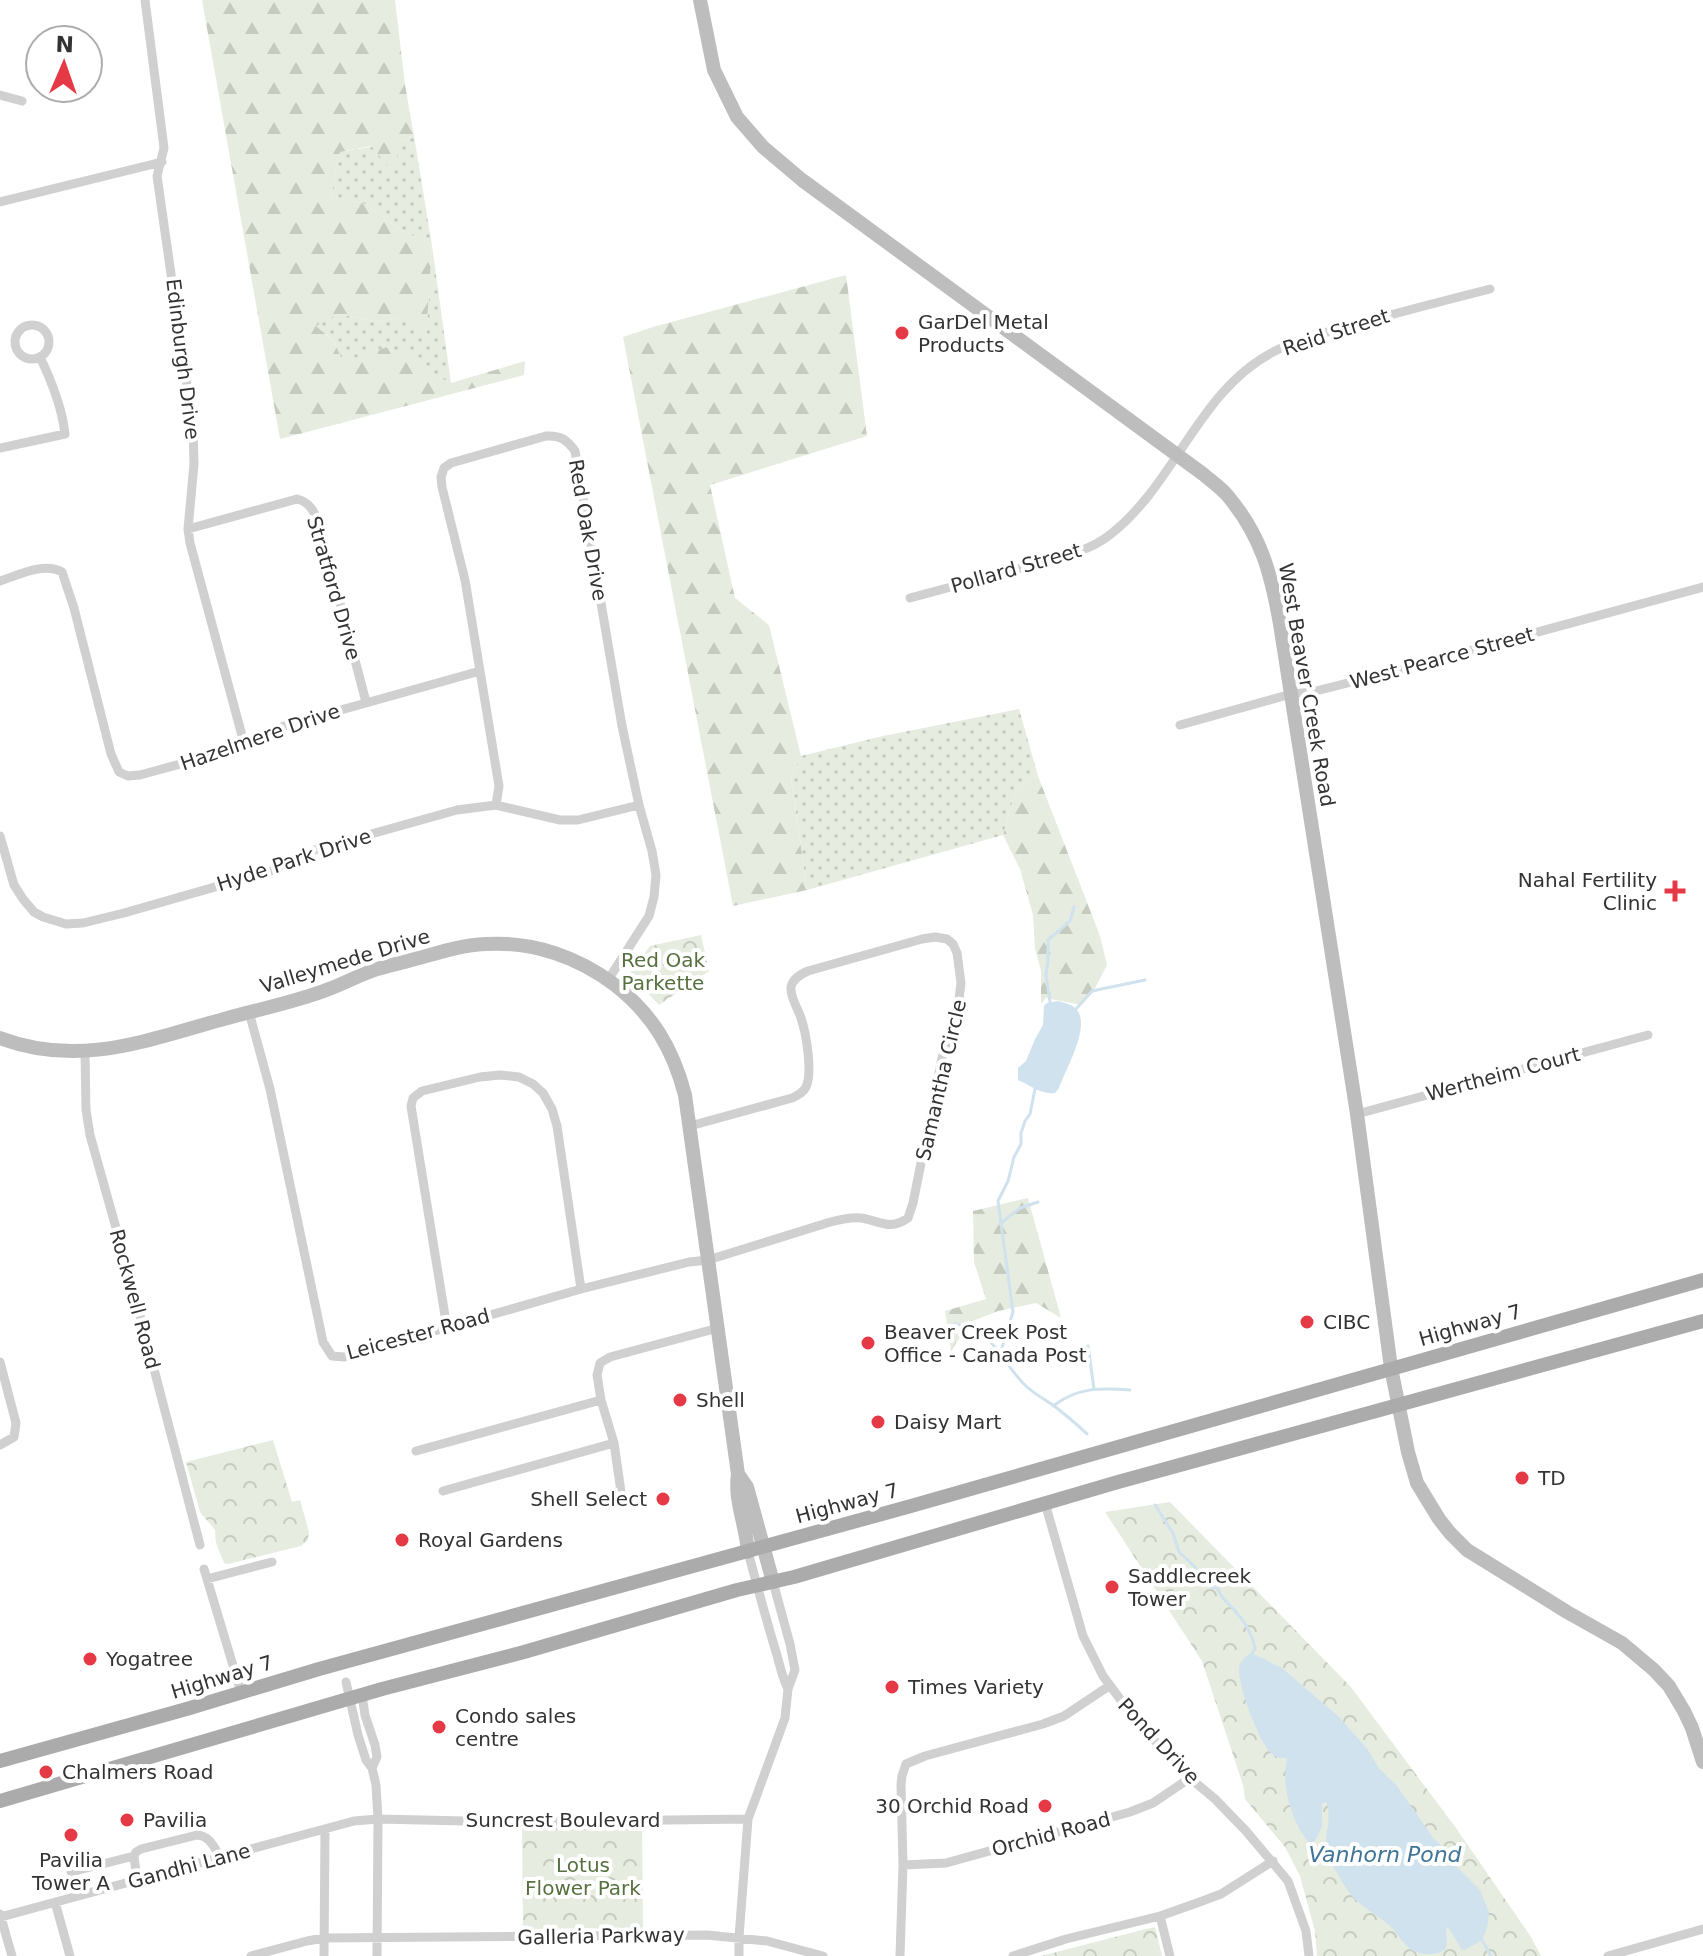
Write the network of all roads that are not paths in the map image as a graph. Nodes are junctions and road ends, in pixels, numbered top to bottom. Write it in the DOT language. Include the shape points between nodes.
graph roads {
  1 [pos="145,0"];
  2 [pos="700,0"];
  3 [pos="0,95"];
  4 [pos="22,101"];
  5 [pos="162,162"];
  6 [pos="0,202"];
  7 [pos="1490,289"];
  8 [pos="40,357"];
  9 [pos="0,448"];
  10 [pos="1179,456"];
  11 [pos="188,529"];
  12 [pos="0,581"];
  13 [pos="1703,587"];
  14 [pos="910,598"];
  15 [pos="480,671"];
  16 [pos="1291,694"];
  17 [pos="366,702"];
  18 [pos="1180,725"];
  19 [pos="244,743"];
  20 [pos="496,805"];
  21 [pos="639,805"];
  22 [pos="0,836"];
  23 [pos="608,980"];
  24 [pos="249,1012"];
  25 [pos="1648,1035"];
  26 [pos="0,1038"];
  27 [pos="85,1052"];
  28 [pos="1357,1114"];
  29 [pos="690,1126"];
  30 [pos="708,1260"];
  31 [pos="1703,1280"];
  32 [pos="581,1289"];
  33 [pos="1703,1321"];
  34 [pos="447,1328"];
  35 [pos="718,1328"];
  36 [pos="0,1362"];
  37 [pos="1391,1368"];
  38 [pos="601,1400"];
  39 [pos="1398,1405"];
  40 [pos="614,1443"];
  41 [pos="0,1445"];
  42 [pos="416,1451"];
  43 [pos="738,1474"];
  44 [pos="443,1491"];
  45 [pos="621,1492"];
  46 [pos="1045,1503"];
  47 [pos="200,1545"];
  48 [pos="764,1547"];
  49 [pos="748,1552"];
  50 [pos="272,1562"];
  51 [pos="773,1582"];
  52 [pos="756,1585"];
  53 [pos="346,1682"];
  54 [pos="1109,1686"];
  55 [pos="788,1689"];
  56 [pos="241,1692"];
  57 [pos="355,1698"];
  58 [pos="0,1761"];
  59 [pos="1703,1762"];
  60 [pos="1190,1778"];
  61 [pos="0,1801"];
  62 [pos="378,1819"];
  63 [pos="748,1819"];
  64 [pos="325,1829"];
  65 [pos="134,1856"];
  66 [pos="220,1857"];
  67 [pos="1273,1861"];
  68 [pos="903,1865"];
  69 [pos="71,1872"];
  70 [pos="137,1880"];
  71 [pos="55,1902"];
  72 [pos="0,1916"];
  73 [pos="1160,1916"];
  74 [pos="1703,1929"];
  75 [pos="739,1937"];
  76 [pos="324,1938"];
  77 [pos="378,1938"];
  78 [pos="1032,1954"];
  79 [pos="12,1956"];
  80 [pos="70,1956"];
  81 [pos="251,1956"];
  82 [pos="324,1956"];
  83 [pos="377,1956"];
  84 [pos="739,1956"];
  85 [pos="823,1956"];
  86 [pos="900,1956"];
  87 [pos="1013,1956"];
  88 [pos="1170,1956"];
  89 [pos="1309,1956"];
  90 [pos="1608,1956"];
  1 -- 5 [label="street, Edinburgh Drive"];
  2 -- 10 [label="street, West Beaver Creek Road" via="714,70 737,117 763,147"];
  3 -- 4 [label="street"];
  5 -- 6 [label="street"];
  5 -- 11 [label="street, Edinburgh Drive" via="157,176 193,428"];
  7 -- 10 [label="street, Reid Street" via="1276,350 1214,401"];
  8 -- 9 [label="street" via="65,434"];
  10 -- 14 [label="street, Pollard Street" via="1138,510 1104,540"];
  10 -- 16 [label="street, West Beaver Creek Road" via="1224,493 1255,535 1273,588"];
  11 -- 17 [label="street, Stratford Drive" via="297,499 311,506"];
  11 -- 19 [label="street, Edinburgh Drive"];
  12 -- 19 [label="street, Hazelmere Drive" via="39,569 62,572 119,772 140,775"];
  13 -- 16 [label="street, West Pearce Street"];
  15 -- 17 [label="street, Hazelmere Drive"];
  15 -- 20 [label="street, Red Oak Drive" via="499,786"];
  15 -- 21 [label="street, Red Oak Drive" via="441,477 451,463 558,436 575,451"];
  16 -- 18 [label="street, West Pearce Street"];
  16 -- 28 [label="street, West Beaver Creek Road"];
  17 -- 19 [label="street, Hazelmere Drive"];
  20 -- 21 [label="street, Hyde Park Drive" via="560,820"];
  20 -- 22 [label="street, Hyde Park Drive" via="457,810 314,850 271,871 83,923 66,924 34,912 14,885"];
  21 -- 23 [label="street, Red Oak Drive" via="656,875 654,897 649,916"];
  23 -- 24 [label="street, Valleymede Drive" via="559,953 485,944 375,970"];
  23 -- 29 [label="street, Valleymede Drive" via="631,998 673,1056"];
  24 -- 27 [label="street, Valleymede Drive"];
  24 -- 34 [label="street, Leicester Road" via="327,1351 344,1357"];
  25 -- 28 [label="street, Wertheim Court"];
  26 -- 27 [label="street, Valleymede Drive" via="41,1050"];
  27 -- 47 [label="street, Rockwell Road" via="90,1135"];
  28 -- 37 [label="street, West Beaver Creek Road"];
  29 -- 30 [label="street, Valleymede Drive"];
  29 -- 30 [label="street, Samantha Circle" via="792,1098 806,1088 805,1032 792,995 798,975 922,939 935,937 953,944 961,995 908,1218 896,1225 844,1219"];
  30 -- 32 [label="street, Leicester Road"];
  30 -- 35 [label="street, Valleymede Drive"];
  31 -- 37 [label="main road, Highway 7"];
  32 -- 34 [label="street, Leicester Road"];
  32 -- 34 [label="street" via="557,1126 543,1093 519,1077 500,1075 422,1091 411,1106"];
  33 -- 39 [label="main road"];
  35 -- 38 [label="street" via="600,1363"];
  35 -- 43 [label="street, Valleymede Drive"];
  36 -- 41 [label="street" via="16,1430 11,1441"];
  37 -- 39 [label="street, West Beaver Creek Road"];
  37 -- 48 [label="main road, Highway 7"];
  38 -- 40 [label="street"];
  38 -- 42 [label="street"];
  39 -- 46 [label="main road"];
  39 -- 59 [label="street, West Beaver Creek Road" via="1417,1483 1450,1533 1474,1555 1622,1643 1654,1670 1684,1711"];
  40 -- 44 [label="street"];
  40 -- 45 [label="street"];
  43 -- 48 [label="street, Valleymede Drive" via="747,1487"];
  43 -- 49 [label="street, Valleymede Drive"];
  46 -- 51 [label="main road"];
  46 -- 54 [label="street, Pond Drive" via="1083,1636"];
  48 -- 49 [label="main road, Highway 7"];
  48 -- 51 [label="street, Valleymede Drive"];
  49 -- 52 [label="street"];
  49 -- 56 [label="main road, Highway 7"];
  50 -- 56 [label="street" via="206,1574"];
  51 -- 52 [label="main road"];
  51 -- 55 [label="street" via="795,1670"];
  52 -- 55 [label="street"];
  52 -- 57 [label="main road"];
  53 -- 57 [label="street"];
  54 -- 60 [label="street, Pond Drive"];
  54 -- 68 [label="street" via="1064,1716 906,1764 901,1784"];
  55 -- 63 [label="street" via="785,1718"];
  56 -- 58 [label="main road, Highway 7"];
  57 -- 61 [label="main road"];
  57 -- 62 [label="street" via="376,1785"];
  60 -- 67 [label="street, Pond Drive"];
  60 -- 68 [label="street, Orchid Road" via="1130,1812 946,1863"];
  62 -- 63 [label="street, Suncrest Boulevard"];
  62 -- 64 [label="street, Gandhi Lane"];
  62 -- 77 [label="street"];
  63 -- 75 [label="street"];
  64 -- 66 [label="street, Gandhi Lane"];
  64 -- 76 [label="street"];
  65 -- 66 [label="street" via="141,1849 197,1835 209,1839"];
  65 -- 69 [label="street"];
  65 -- 70 [label="street"];
  66 -- 70 [label="street, Gandhi Lane"];
  67 -- 73 [label="street" via="1221,1894"];
  67 -- 89 [label="street, Pond Drive" via="1288,1881"];
  68 -- 86 [label="street"];
  70 -- 71 [label="street, Gandhi Lane"];
  71 -- 72 [label="street, Gandhi Lane"];
  71 -- 80 [label="street"];
  72 -- 79 [label="street"];
  73 -- 78 [label="street" via="1066,1939"];
  73 -- 88 [label="street"];
  74 -- 90 [label="street"];
  75 -- 77 [label="street, Galleria Parkway"];
  75 -- 84 [label="street"];
  75 -- 85 [label="street, Galleria Parkway"];
  76 -- 77 [label="street, Galleria Parkway"];
  76 -- 81 [label="street, Galleria Parkway"];
  76 -- 82 [label="street"];
  77 -- 83 [label="street"];
  78 -- 87 [label="street"];
}
